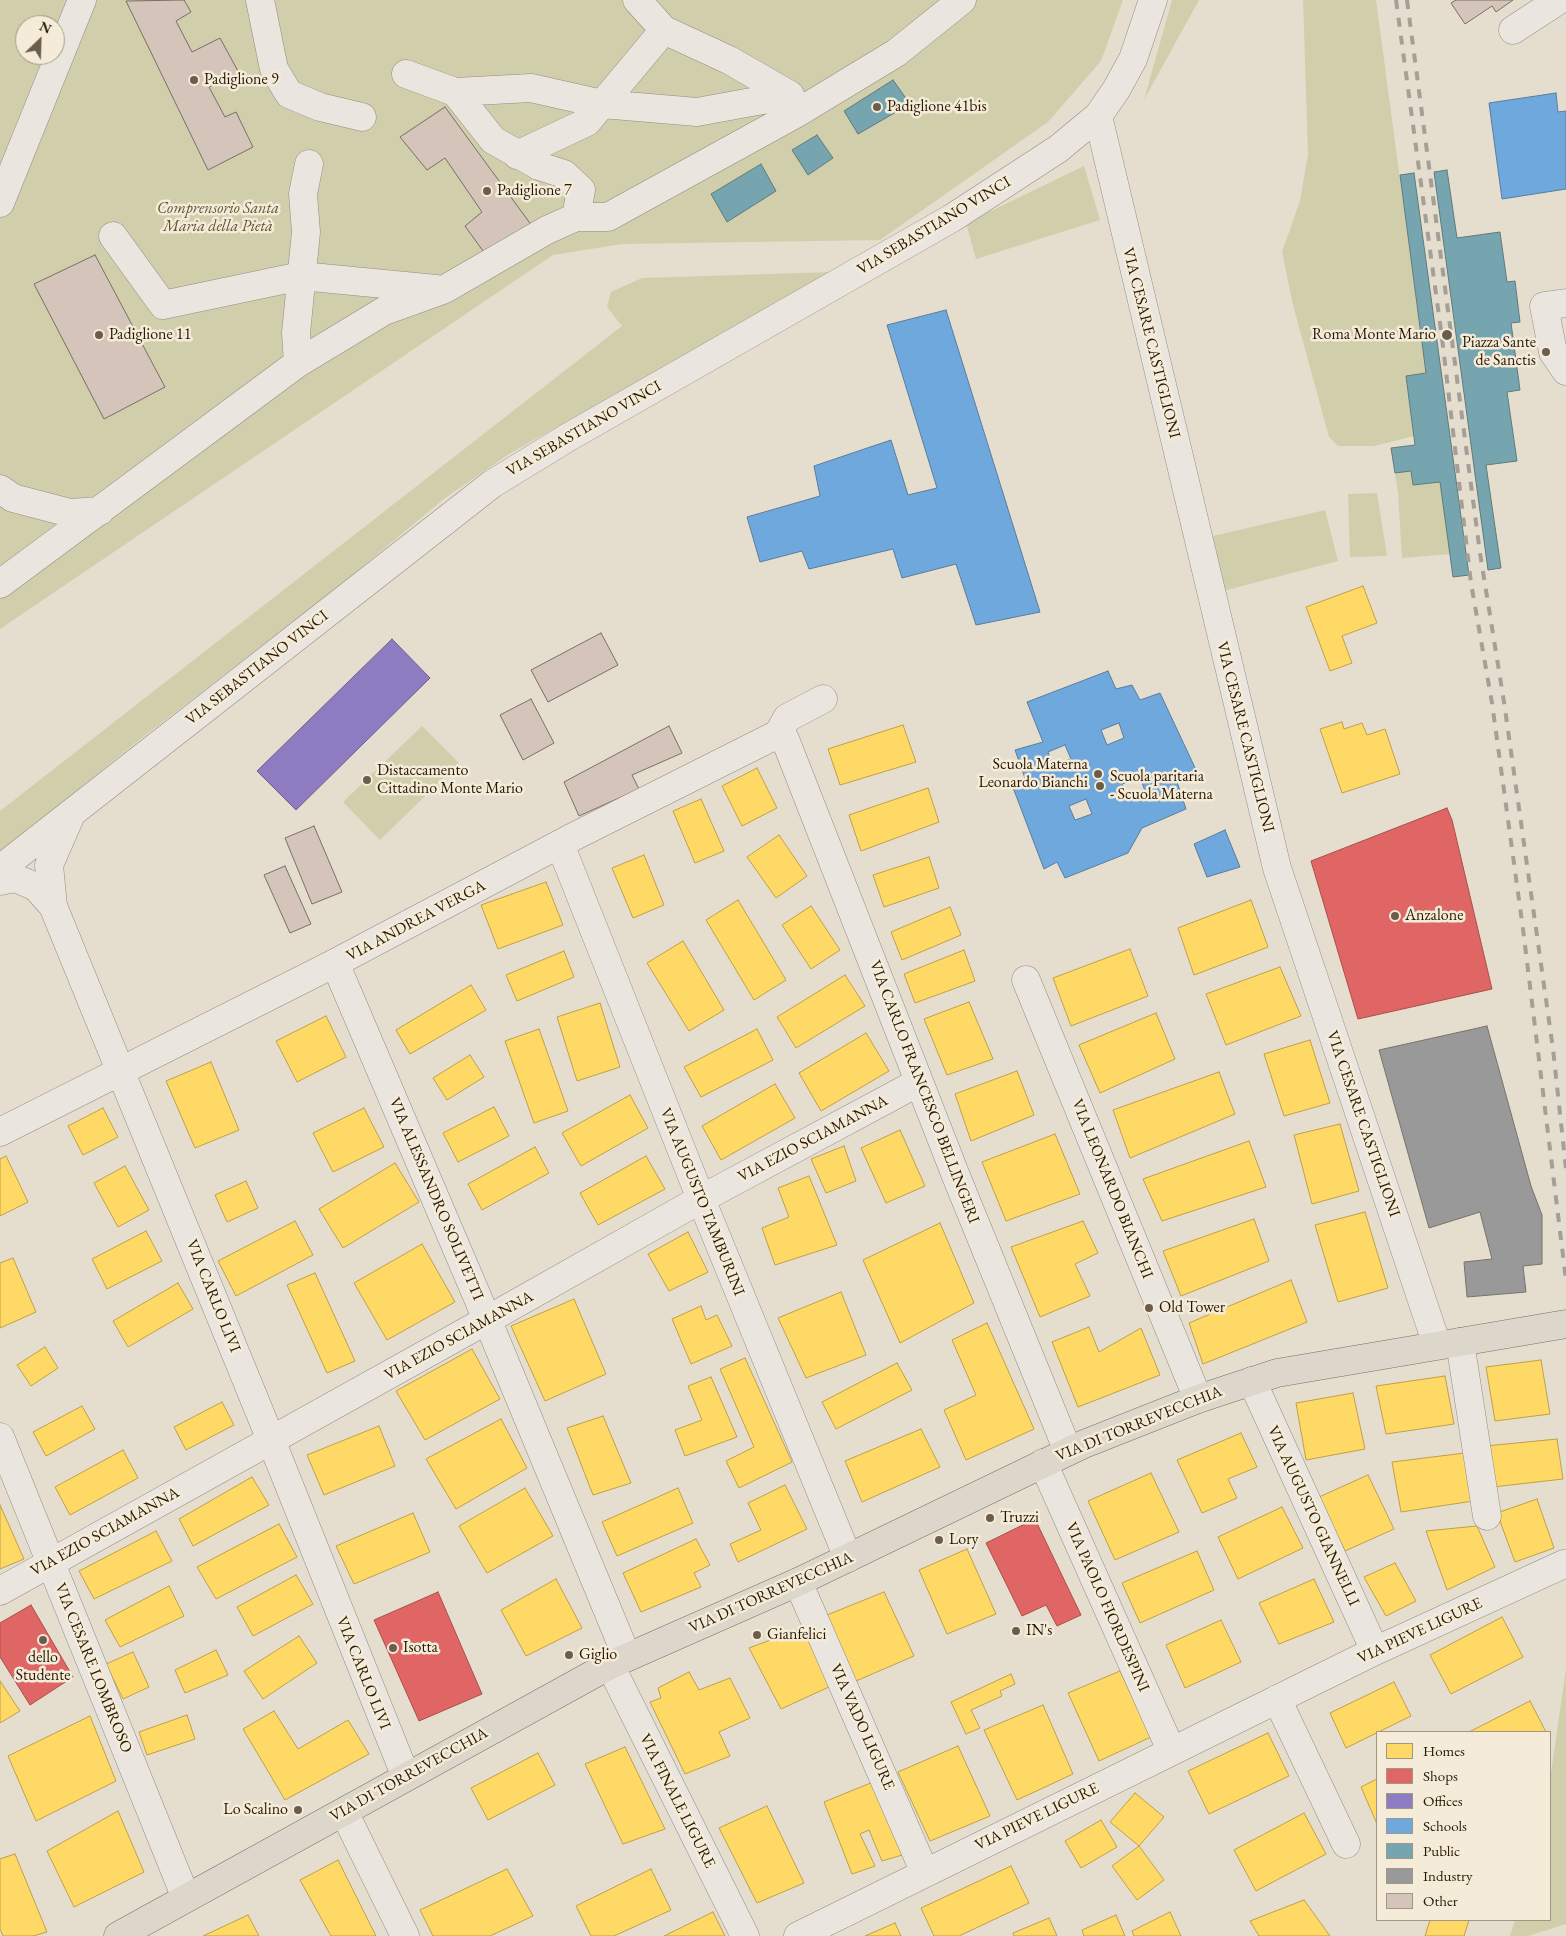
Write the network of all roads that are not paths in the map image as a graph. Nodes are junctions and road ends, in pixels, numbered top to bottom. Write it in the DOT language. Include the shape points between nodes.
graph roads {
  1 [pos="82,0"];
  2 [pos="260,0"];
  3 [pos="637,0"];
  4 [pos="962,0"];
  5 [pos="1153,0"];
  6 [pos="1559,0"];
  7 [pos="664,30"];
  8 [pos="1513,30"];
  9 [pos="406,74"];
  10 [pos="455,92"];
  11 [pos="602,104"];
  12 [pos="794,104"];
  13 [pos="1098,116"];
  14 [pos="362,117"];
  15 [pos="517,155"];
  16 [pos="309,164"];
  17 [pos="0,203"];
  18 [pos="576,217"];
  19 [pos="113,236"];
  20 [pos="301,276"];
  21 [pos="444,289"];
  22 [pos="1566,303"];
  23 [pos="298,363"];
  24 [pos="1566,371"];
  25 [pos="0,489"];
  26 [pos="100,511"];
  27 [pos="0,584"];
  28 [pos="823,699"];
  29 [pos="778,734"];
  30 [pos="71,815"];
  31 [pos="560,844"];
  32 [pos="0,869"];
  33 [pos="0,881"];
  34 [pos="53,906"];
  35 [pos="336,963"];
  36 [pos="1026,980"];
  37 [pos="121,1070"];
  38 [pos="919,1082"];
  39 [pos="0,1132"];
  40 [pos="701,1199"];
  41 [pos="487,1320"];
  42 [pos="1566,1324"];
  43 [pos="1448,1344"];
  44 [pos="1252,1381"];
  45 [pos="1198,1399"];
  46 [pos="0,1437"];
  47 [pos="271,1440"];
  48 [pos="1068,1452"];
  49 [pos="1042,1463"];
  50 [pos="1487,1516"];
  51 [pos="848,1558"];
  52 [pos="51,1562"];
  53 [pos="1564,1564"];
  54 [pos="798,1582"];
  55 [pos="0,1591"];
  56 [pos="1375,1651"];
  57 [pos="618,1661"];
  58 [pos="1277,1699"];
  59 [pos="1171,1750"];
  60 [pos="406,1777"];
  61 [pos="344,1812"];
  62 [pos="1346,1844"];
  63 [pos="926,1873"];
  64 [pos="186,1898"];
  65 [pos="835,1928"];
  66 [pos="118,1936"];
  67 [pos="405,1936"];
  68 [pos="745,1936"];
  69 [pos="798,1936"];
  1 -- 17 [label="street"];
  2 -- 14 [label="street" via="274,69 289,94 320,107"];
  3 -- 7 [label="street"];
  4 -- 12 [label="street" via="896,54"];
  5 -- 13 [label="street, VIA SEBASTIANO VINCI" via="1125,75"];
  6 -- 8 [label="street"];
  7 -- 11 [label="street"];
  7 -- 12 [label="street" via="729,60"];
  9 -- 10 [label="street"];
  10 -- 11 [label="street" via="532,88"];
  10 -- 15 [label="street" via="493,140"];
  11 -- 12 [label="street" via="697,112"];
  11 -- 15 [label="street" via="587,122"];
  12 -- 18 [label="street" via="608,217"];
  13 -- 30 [label="street, VIA SEBASTIANO VINCI" via="1076,136 1026,171 952,218 492,484"];
  13 -- 43 [label="street, VIA CESARE CASTIGLIONI" via="1277,868"];
  15 -- 18 [label="street" via="564,174 581,190"];
  16 -- 20 [label="street" via="302,194 306,232"];
  18 -- 21 [label="street"];
  19 -- 20 [label="street" via="163,305"];
  20 -- 21 [label="street"];
  20 -- 23 [label="street" via="296,333"];
  21 -- 23 [label="street" via="384,311"];
  22 -- 24 [label="street" via="1544,306 1552,352"];
  23 -- 26 [label="street"];
  25 -- 26 [label="street" via="13,498 70,513"];
  26 -- 27 [label="street"];
  28 -- 29 [label="street, VIA ANDREA VERGA" via="786,718"];
  29 -- 31 [label="street, VIA ANDREA VERGA"];
  29 -- 38 [label="street, VIA CARLO FRANCESCO BELLINGERI" via="785,739"];
  30 -- 32 [label="street, VIA SEBASTIANO VINCI"];
  30 -- 34 [label="street, VIA CARLO LIVI" via="49,865"];
  31 -- 35 [label="street, VIA ANDREA VERGA"];
  31 -- 40 [label="street, VIA AUGUSTO TAMBURINI"];
  33 -- 34 [label="street" via="15,878 36,887"];
  34 -- 37 [label="street, VIA CARLO LIVI"];
  35 -- 37 [label="street, VIA ANDREA VERGA"];
  35 -- 41 [label="street, VIA ALESSANDRO SOLIVETTI"];
  36 -- 45 [label="street, VIA LEONARDO BIANCHI"];
  37 -- 39 [label="street, VIA ANDREA VERGA"];
  37 -- 47 [label="street, VIA CARLO LIVI"];
  38 -- 40 [label="street, VIA EZIO SCIAMANNA"];
  38 -- 48 [label="street, VIA CARLO FRANCESCO BELLINGERI"];
  40 -- 41 [label="street, VIA EZIO SCIAMANNA"];
  40 -- 51 [label="street, VIA AUGUSTO TAMBURINI"];
  41 -- 47 [label="street, VIA EZIO SCIAMANNA"];
  41 -- 57 [label="street, VIA ALESSANDRO SOLIVETTI"];
  42 -- 43 [label="main road, VIA DI TORREVECCHIA"];
  43 -- 44 [label="main road, VIA DI TORREVECCHIA" via="1305,1367"];
  43 -- 50 [label="street"];
  44 -- 45 [label="main road, VIA DI TORREVECCHIA"];
  44 -- 56 [label="street, VIA AUGUSTO GIANNELLI"];
  45 -- 48 [label="main road, VIA DI TORREVECCHIA"];
  46 -- 52 [label="street, VIA CESARE LOMBROSO"];
  47 -- 52 [label="street, VIA EZIO SCIAMANNA"];
  47 -- 60 [label="street, VIA CARLO LIVI"];
  48 -- 49 [label="main road, VIA DI TORREVECCHIA"];
  49 -- 51 [label="main road, VIA DI TORREVECCHIA"];
  49 -- 59 [label="street, VIA PAOLO FIORDESPINI"];
  51 -- 54 [label="main road, VIA DI TORREVECCHIA"];
  52 -- 55 [label="street, VIA EZIO SCIAMANNA"];
  52 -- 64 [label="street, VIA CESARE LOMBROSO"];
  53 -- 56 [label="street, VIA PIEVE LIGURE"];
  54 -- 57 [label="main road, VIA DI TORREVECCHIA"];
  54 -- 63 [label="street, VIA VADO LIGURE"];
  56 -- 58 [label="street, VIA PIEVE LIGURE"];
  57 -- 60 [label="main road, VIA DI TORREVECCHIA"];
  57 -- 68 [label="street, VIA FINALE LIGURE"];
  58 -- 59 [label="street, VIA PIEVE LIGURE"];
  58 -- 62 [label="street"];
  59 -- 63 [label="street, VIA PIEVE LIGURE"];
  60 -- 61 [label="main road, VIA DI TORREVECCHIA"];
  61 -- 64 [label="main road, VIA DI TORREVECCHIA"];
  61 -- 67 [label="street"];
  63 -- 65 [label="street, VIA PIEVE LIGURE"];
  64 -- 66 [label="main road, VIA DI TORREVECCHIA"];
  65 -- 69 [label="street, VIA PIEVE LIGURE"];
}
